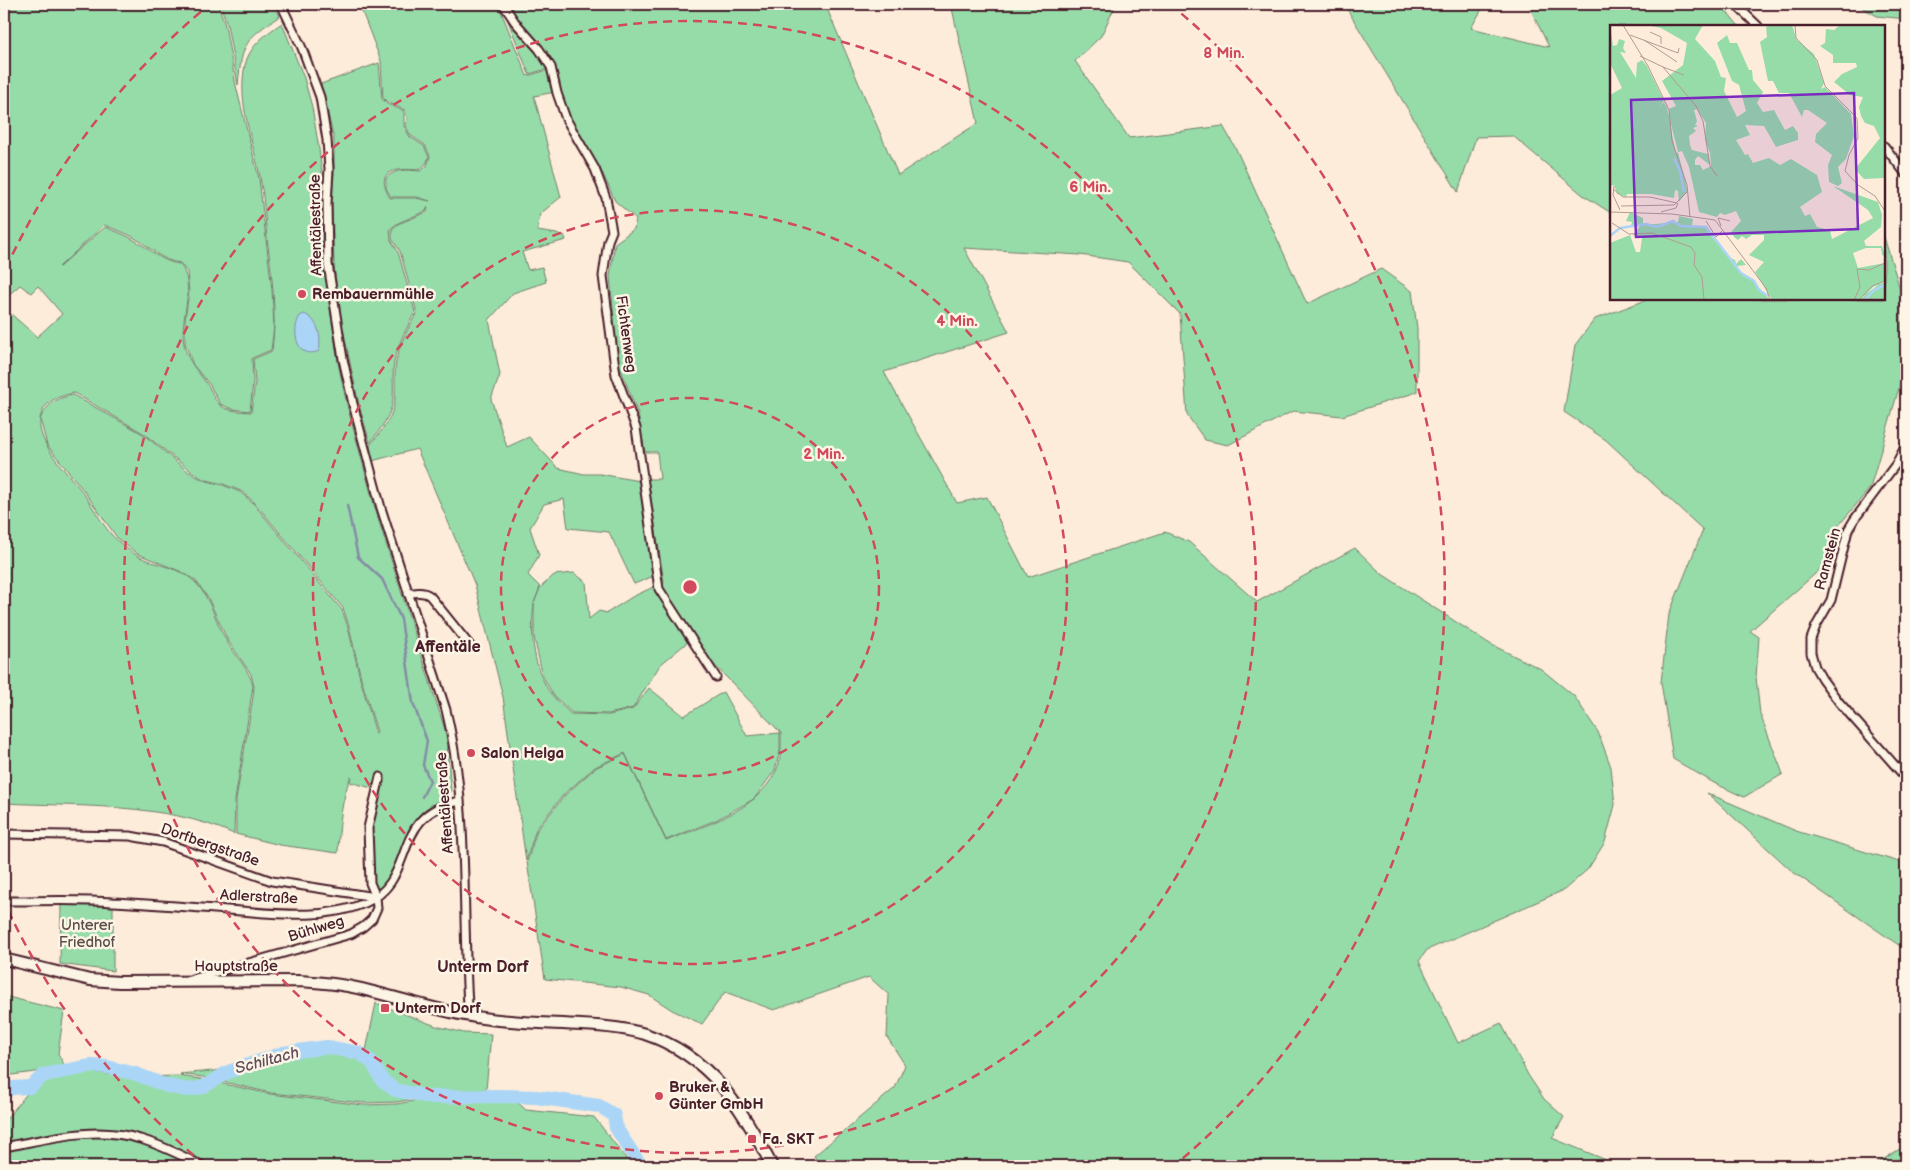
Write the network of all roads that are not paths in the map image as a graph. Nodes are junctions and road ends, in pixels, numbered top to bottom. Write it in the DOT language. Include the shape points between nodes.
graph roads {
  1 [pos="281,4"];
  2 [pos="503,4"];
  3 [pos="1735,4"];
  4 [pos="1757,25"];
  5 [pos="1885,147"];
  6 [pos="1906,174"];
  7 [pos="1906,445"];
  8 [pos="408,594"];
  9 [pos="471,647"];
  10 [pos="716,677"];
  11 [pos="380,777"];
  12 [pos="1906,778"];
  13 [pos="460,801"];
  14 [pos="4,834"];
  15 [pos="376,897"];
  16 [pos="4,900"];
  17 [pos="4,959"];
  18 [pos="182,982"];
  19 [pos="466,1016"];
  20 [pos="4,1147"];
  21 [pos="203,1166"];
  22 [pos="772,1166"];
  1 -- 8 [label="street, Affentälestraße" via="320,97 329,169 328,264 343,358 371,470"];
  2 -- 10 [label="street, Fichtenweg" via="551,67 566,118 595,169 606,198 612,231 603,276 616,375 636,428 659,589"];
  3 -- 4 [label="street"];
  5 -- 6 [label="street"];
  7 -- 12 [label="street, Ramstein" via="1848,530 1831,600 1812,639 1812,653 1815,667 1839,702"];
  8 -- 9 [label="street" via="427,593"];
  8 -- 13 [label="street, Affentälestraße" via="446,710 454,744"];
  11 -- 15 [label="street, Bühlweg" via="368,828 370,883"];
  13 -- 15 [label="street, Adlerstraße" via="444,804 421,818 395,874"];
  13 -- 19 [label="street, Affentälestraße"];
  14 -- 15 [label="street, Dorfbergstraße" via="138,838 163,842 272,881"];
  15 -- 16 [label="street, Adlerstraße" via="336,910 279,914 110,902"];
  15 -- 18 [label="street, Bühlweg" via="372,919 351,934"];
  17 -- 18 [label="main road, Hauptstraße" via="90,980"];
  18 -- 19 [label="main road, Hauptstraße" via="321,982 363,989"];
  19 -- 22 [label="main road" via="504,1022 620,1029 643,1034 680,1050 717,1080 753,1129"];
  20 -- 21 [label="street" via="77,1133 111,1133 162,1146"];
}
